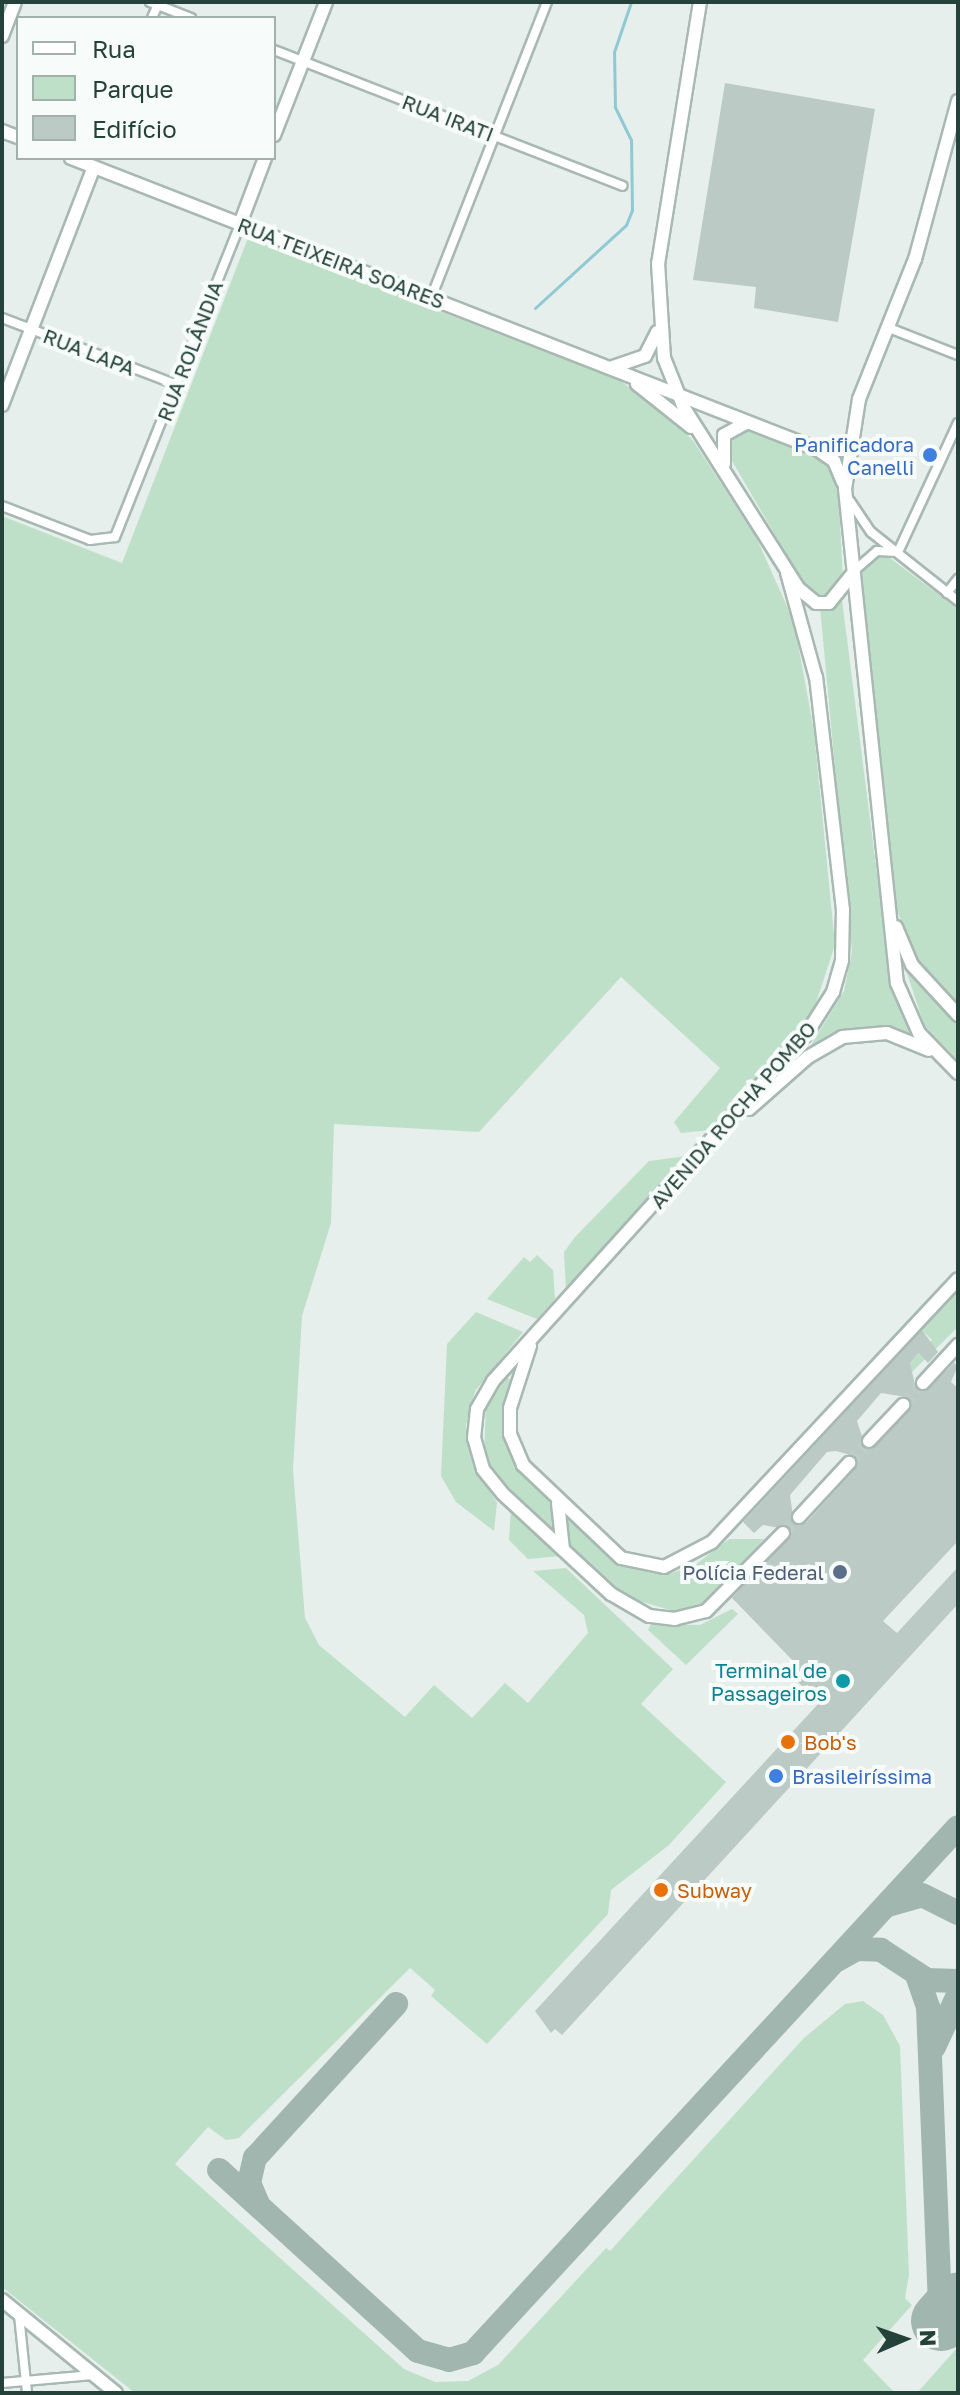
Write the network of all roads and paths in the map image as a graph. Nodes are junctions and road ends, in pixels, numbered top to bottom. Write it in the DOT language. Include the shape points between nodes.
graph roads {
  1 [pos="15,2"];
  2 [pos="326,2"];
  3 [pos="547,2"];
  4 [pos="700,2"];
  5 [pos="155,3"];
  6 [pos="186,16"];
  7 [pos="2,36"];
  8 [pos="276,51"];
  9 [pos="303,61"];
  10 [pos="958,101"];
  11 [pos="276,130"];
  12 [pos="954,130"];
  13 [pos="494,136"];
  14 [pos="264,160"];
  15 [pos="96,162"];
  16 [pos="622,186"];
  17 [pos="240,224"];
  18 [pos="431,298"];
  19 [pos="2,318"];
  20 [pos="889,328"];
  21 [pos="32,329"];
  22 [pos="658,329"];
  23 [pos="958,355"];
  24 [pos="610,368"];
  25 [pos="177,385"];
  26 [pos="677,394"];
  27 [pos="2,405"];
  28 [pos="748,421"];
  29 [pos="958,423"];
  30 [pos="704,440"];
  31 [pos="725,467"];
  32 [pos="845,489"];
  33 [pos="2,506"];
  34 [pos="898,552"];
  35 [pos="787,573"];
  36 [pos="851,576"];
  37 [pos="958,579"];
  38 [pos="947,593"];
  39 [pos="958,601"];
  40 [pos="889,897"];
  41 [pos="958,1015"];
  42 [pos="939,1056"];
  43 [pos="957,1072"];
  44 [pos="709,1145"];
  45 [pos="958,1279"];
  46 [pos="534,1336"];
  47 [pos="958,1345"];
  48 [pos="923,1383"];
  49 [pos="903,1405"];
  50 [pos="869,1441"];
  51 [pos="849,1463"];
  52 [pos="558,1503"];
  53 [pos="799,1517"];
  54 [pos="783,1533"];
  55 [pos="563,1549"];
  56 [pos="2,2300"];
  57 [pos="19,2314"];
  58 [pos="93,2375"];
  59 [pos="26,2381"];
  60 [pos="2,2383"];
  61 [pos="27,2393"];
  62 [pos="116,2393"];
  1 -- 7 [label="main road"];
  2 -- 9 [label="main road"];
  3 -- 13 [label="street"];
  4 -- 22 [label="main road" via="658,263"];
  5 -- 6 [label="street"];
  8 -- 9 [label="street, RUA IRATI"];
  9 -- 11 [label="main road"];
  9 -- 13 [label="street, RUA IRATI"];
  10 -- 12 [label="main road"];
  12 -- 20 [label="main road"];
  13 -- 16 [label="street, RUA IRATI"];
  13 -- 18 [label="street"];
  14 -- 17 [label="main road, RUA ROLÂNDIA"];
  15 -- 17 [label="main road, RUA TEIXEIRA SOARES"];
  15 -- 21 [label="main road"];
  17 -- 18 [label="main road, RUA TEIXEIRA SOARES"];
  17 -- 25 [label="street, RUA ROLÂNDIA"];
  18 -- 24 [label="main road, RUA TEIXEIRA SOARES"];
  19 -- 21 [label="street, RUA LAPA"];
  20 -- 23 [label="street"];
  20 -- 32 [label="main road" via="859,399"];
  21 -- 25 [label="street, RUA LAPA"];
  21 -- 27 [label="main road"];
  22 -- 24 [label="main road" via="645,356"];
  22 -- 26 [label="main road"];
  24 -- 26 [label="main road, RUA TEIXEIRA SOARES"];
  24 -- 30 [label="main road, RUA TEIXEIRA SOARES" via="663,402"];
  25 -- 33 [label="street, RUA ROLÂNDIA" via="123,524 109,541 90,540"];
  26 -- 28 [label="main road, RUA TEIXEIRA SOARES"];
  26 -- 30 [label="main road"];
  28 -- 31 [label="main road" via="724,435"];
  28 -- 32 [label="main road, RUA TEIXEIRA SOARES" via="829,455"];
  29 -- 34 [label="street"];
  30 -- 31 [label="main road"];
  31 -- 35 [label="main road"];
  32 -- 34 [label="street, RUA TEIXEIRA SOARES" via="864,524"];
  32 -- 36 [label="main road"];
  34 -- 36 [label="street" via="866,556"];
  34 -- 38 [label="street, RUA TEIXEIRA SOARES"];
  35 -- 36 [label="main road" via="807,597 823,604 839,597"];
  35 -- 44 [label="main road, AVENIDA ROCHA POMBO" via="816,678 843,910 842,960 818,1019"];
  36 -- 40 [label="main road"];
  37 -- 38 [label="street"];
  38 -- 39 [label="street, RUA TEIXEIRA SOARES"];
  40 -- 41 [label="main road" via="912,965"];
  40 -- 42 [label="main road" via="902,1002"];
  42 -- 43 [label="main road"];
  42 -- 44 [label="main road" via="887,1033 831,1041"];
  44 -- 46 [label="main road, AVENIDA ROCHA POMBO"];
  45 -- 52 [label="main road, AVENIDA ROCHA POMBO" via="725,1530 689,1559 664,1567 632,1564"];
  46 -- 52 [label="main road, AVENIDA ROCHA POMBO" via="512,1396 510,1434 523,1465"];
  46 -- 55 [label="main road, AVENIDA ROCHA POMBO" via="483,1395 474,1438 491,1481"];
  47 -- 48 [label="main road"];
  49 -- 50 [label="main road"];
  51 -- 53 [label="main road"];
  52 -- 55 [label="main road"];
  54 -- 55 [label="main road, AVENIDA ROCHA POMBO" via="721,1601 675,1619 631,1608"];
  56 -- 57 [label="main road"];
  57 -- 58 [label="main road"];
  57 -- 59 [label="street"];
  58 -- 59 [label="street"];
  58 -- 62 [label="main road"];
  59 -- 60 [label="street"];
  59 -- 61 [label="street"];
}
